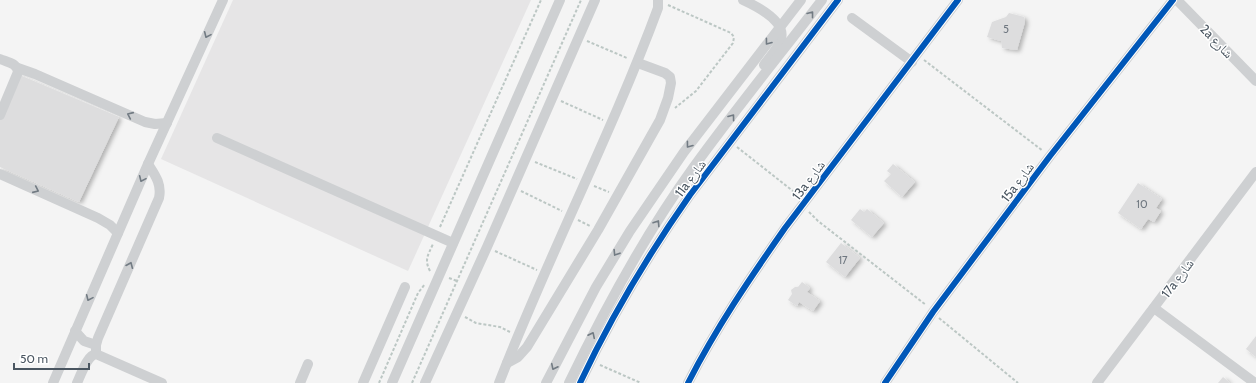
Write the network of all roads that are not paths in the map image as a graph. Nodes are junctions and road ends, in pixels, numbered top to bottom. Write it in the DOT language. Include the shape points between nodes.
graph roads {
  1 [pos="223,0"];
  2 [pos="560,0"];
  3 [pos="596,0"];
  4 [pos="801,0"];
  5 [pos="822,0"];
  6 [pos="838,0"];
  7 [pos="958,0"];
  8 [pos="1173,0"];
  9 [pos="1178,0"];
  10 [pos="748,1"];
  11 [pos="659,2"];
  12 [pos="852,18"];
  13 [pos="780,26"];
  14 [pos="914,58"];
  15 [pos="0,59"];
  16 [pos="638,63"];
  17 [pos="18,68"];
  18 [pos="1256,81"];
  19 [pos="753,90"];
  20 [pos="0,115"];
  21 [pos="167,122"];
  22 [pos="217,138"];
  23 [pos="148,164"];
  24 [pos="1256,172"];
  25 [pos="0,174"];
  26 [pos="118,233"];
  27 [pos="453,243"];
  28 [pos="405,287"];
  29 [pos="1154,308"];
  30 [pos="75,331"];
  31 [pos="96,349"];
  32 [pos="507,363"];
  33 [pos="308,364"];
  34 [pos="547,382"];
  35 [pos="53,383"];
  36 [pos="77,383"];
  37 [pos="162,383"];
  38 [pos="300,383"];
  39 [pos="363,383"];
  40 [pos="392,383"];
  41 [pos="425,383"];
  42 [pos="499,383"];
  43 [pos="569,383"];
  44 [pos="580,383"];
  45 [pos="688,383"];
  46 [pos="885,383"];
  47 [pos="1097,383"];
  48 [pos="1255,383"];
  1 -- 21 [label="street, one-way"];
  2 -- 27 [label="street"];
  3 -- 41 [label="street"];
  4 -- 13 [label="street, 11a شارع"];
  19 -- 5 [label="street, 11a شارع, one-way"];
  6 -- 44 [label="street, 11a شارع" via="690,195 619,307"];
  7 -- 14 [label="street, 13a شارع"];
  8 -- 46 [label="street, 15a شارع" via="1050,156 934,312"];
  9 -- 18 [label="street, 2a شارع"];
  10 -- 13 [label="street"];
  11 -- 16 [label="street"];
  12 -- 14 [label="street"];
  13 -- 19 [label="street" via="781,40 756,77"];
  13 -- 34 [label="street, 11a شارع, one-way" via="684,152 630,231 589,299"];
  14 -- 45 [label="street, 13a شارع" via="785,228 742,290"];
  15 -- 17 [label="street"];
  16 -- 32 [label="street"];
  16 -- 32 [label="street" via="670,77 670,90 662,114 598,230 527,347 518,357"];
  17 -- 20 [label="street"];
  21 -- 17 [label="street, one-way" via="145,122"];
  43 -- 19 [label="street, 11a شارع, one-way" via="601,317 645,241 693,168"];
  21 -- 23 [label="street"];
  22 -- 27 [label="street"];
  23 -- 26 [label="street, one-way"];
  31 -- 23 [label="street, one-way" via="159,198 159,182"];
  24 -- 29 [label="street, 17a شارع"];
  25 -- 26 [label="street, one-way" via="98,218"];
  26 -- 30 [label="street, one-way"];
  27 -- 40 [label="street"];
  28 -- 39 [label="street"];
  29 -- 47 [label="street, 17a شارع"];
  29 -- 48 [label="street"];
  30 -- 31 [label="street"];
  30 -- 35 [label="street"];
  31 -- 36 [label="street" via="89,357"];
  31 -- 37 [label="street"];
  32 -- 42 [label="street"];
  33 -- 38 [label="street"];
}
